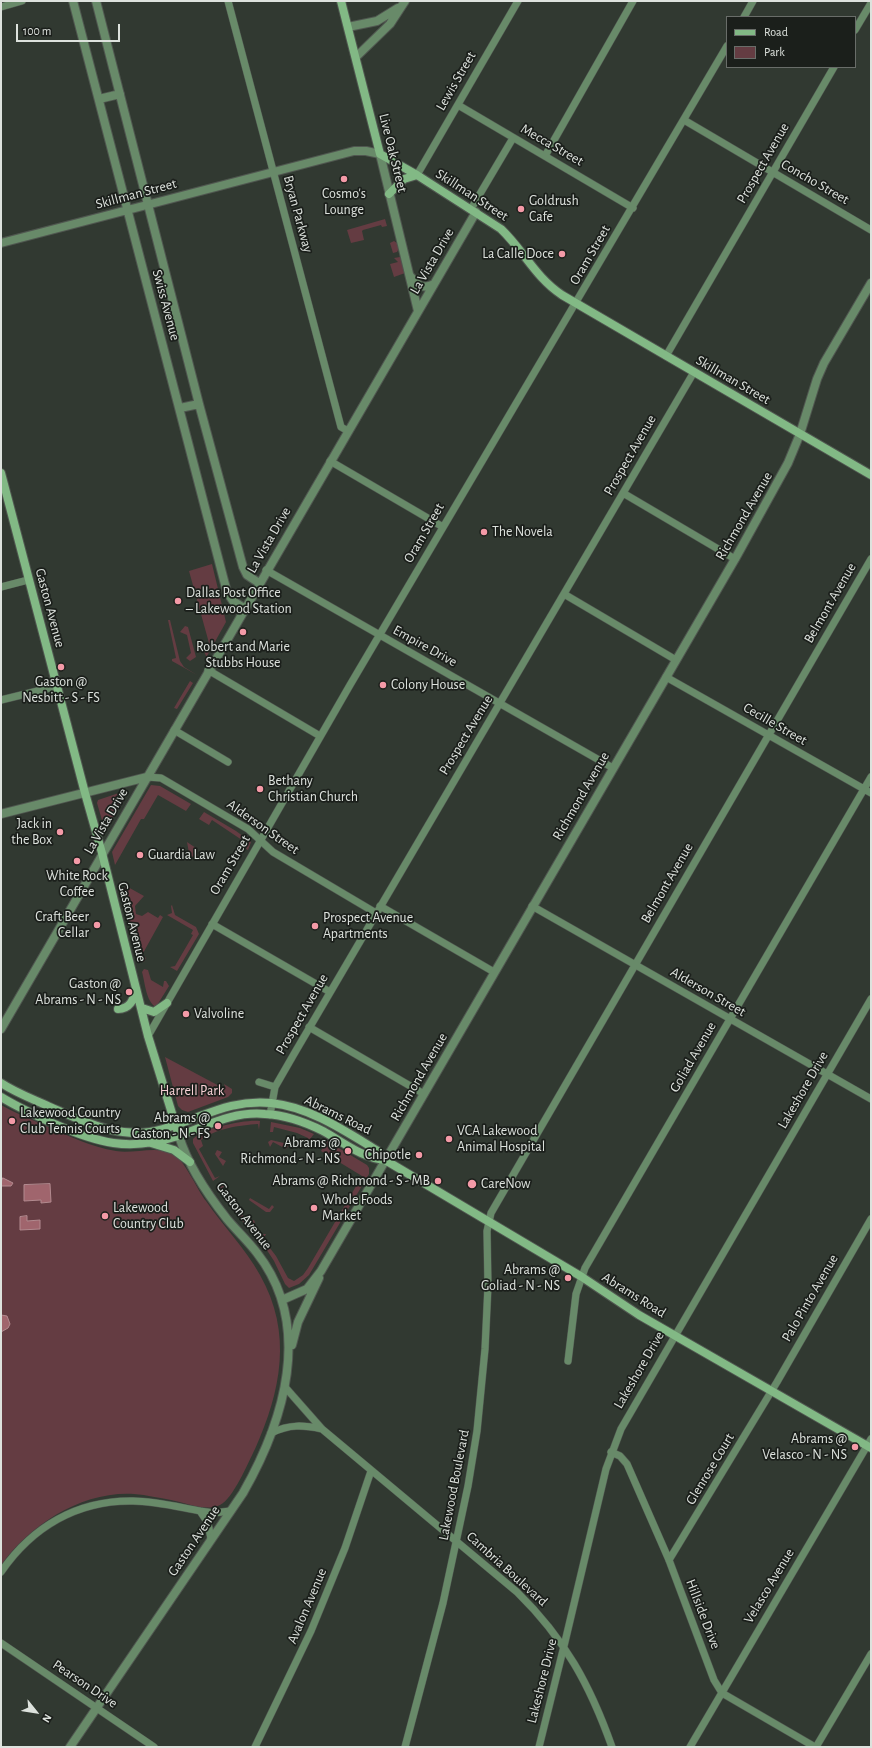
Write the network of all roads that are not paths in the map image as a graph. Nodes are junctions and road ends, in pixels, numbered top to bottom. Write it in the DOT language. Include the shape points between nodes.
graph roads {
  1 [pos="22,1"];
  2 [pos="73,1"];
  3 [pos="96,1"];
  4 [pos="228,1"];
  5 [pos="341,1"];
  6 [pos="518,1"];
  7 [pos="633,1"];
  8 [pos="753,1"];
  9 [pos="404,3"];
  10 [pos="871,3"];
  11 [pos="1,7"];
  12 [pos="745,16"];
  13 [pos="348,27"];
  14 [pos="856,28"];
  15 [pos="726,48"];
  16 [pos="356,57"];
  17 [pos="833,68"];
  18 [pos="120,94"];
  19 [pos="99,99"];
  20 [pos="458,104"];
  21 [pos="684,120"];
  22 [pos="513,138"];
  23 [pos="380,154"];
  24 [pos="545,156"];
  25 [pos="274,172"];
  26 [pos="772,172"];
  27 [pos="417,174"];
  28 [pos="389,194"];
  29 [pos="149,204"];
  30 [pos="633,208"];
  31 [pos="127,210"];
  32 [pos="473,210"];
  33 [pos="871,230"];
  34 [pos="1,243"];
  35 [pos="410,275"];
  36 [pos="871,283"];
  37 [pos="434,284"];
  38 [pos="576,303"];
  39 [pos="418,311"];
  40 [pos="666,356"];
  41 [pos="694,372"];
  42 [pos="199,404"];
  43 [pos="180,408"];
  44 [pos="348,431"];
  45 [pos="800,434"];
  46 [pos="330,461"];
  47 [pos="1,473"];
  48 [pos="871,475"];
  49 [pos="623,493"];
  50 [pos="443,527"];
  51 [pos="735,559"];
  52 [pos="871,559"];
  53 [pos="266,570"];
  54 [pos="28,580"];
  55 [pos="259,583"];
  56 [pos="1,587"];
  57 [pos="564,594"];
  58 [pos="244,608"];
  59 [pos="379,635"];
  60 [pos="676,660"];
  61 [pos="208,670"];
  62 [pos="666,677"];
  63 [pos="58,686"];
  64 [pos="1,700"];
  65 [pos="500,703"];
  66 [pos="174,730"];
  67 [pos="769,735"];
  68 [pos="320,736"];
  69 [pos="228,762"];
  70 [pos="613,768"];
  71 [pos="146,777"];
  72 [pos="871,777"];
  73 [pos="868,791"];
  74 [pos="84,793"];
  75 [pos="1,814"];
  76 [pos="260,839"];
  77 [pos="102,853"];
  78 [pos="532,906"];
  79 [pos="378,909"];
  80 [pos="212,924"];
  81 [pos="635,964"];
  82 [pos="494,972"];
  83 [pos="136,991"];
  84 [pos="330,992"];
  85 [pos="871,999"];
  86 [pos="166,1003"];
  87 [pos="142,1008"];
  88 [pos="118,1009"];
  89 [pos="730,1019"];
  90 [pos="309,1027"];
  91 [pos="1,1029"];
  92 [pos="148,1036"];
  93 [pos="827,1074"];
  94 [pos="259,1082"];
  95 [pos="1,1083"];
  96 [pos="275,1087"];
  97 [pos="424,1094"];
  98 [pos="1,1097"];
  99 [pos="871,1099"];
  100 [pos="272,1103"];
  101 [pos="70,1115"];
  102 [pos="270,1115"];
  103 [pos="175,1125"];
  104 [pos="64,1128"];
  105 [pos="179,1136"];
  106 [pos="149,1143"];
  107 [pos="385,1160"];
  108 [pos="190,1162"];
  109 [pos="871,1219"];
  110 [pos="488,1222"];
  111 [pos="321,1272"];
  112 [pos="582,1277"];
  113 [pos="282,1300"];
  114 [pos="674,1335"];
  115 [pos="289,1355"];
  116 [pos="568,1361"];
  117 [pos="285,1387"];
  118 [pos="772,1390"];
  119 [pos="322,1429"];
  120 [pos="272,1433"];
  121 [pos="870,1444"];
  122 [pos="611,1452"];
  123 [pos="371,1471"];
  124 [pos="200,1511"];
  125 [pos="230,1511"];
  126 [pos="211,1539"];
  127 [pos="457,1540"];
  128 [pos="669,1560"];
  129 [pos="1,1572"];
  130 [pos="1,1643"];
  131 [pos="564,1646"];
  132 [pos="871,1654"];
  133 [pos="722,1693"];
  134 [pos="96,1708"];
  135 [pos="70,1747"];
  136 [pos="154,1747"];
  137 [pos="255,1747"];
  138 [pos="406,1747"];
  139 [pos="539,1747"];
  140 [pos="612,1747"];
  141 [pos="690,1747"];
  142 [pos="815,1747"];
  1 -- 11 [label="street"];
  2 -- 19 [label="street, Swiss Avenue"];
  3 -- 18 [label="street, Swiss Avenue"];
  4 -- 25 [label="street, Bryan Parkway"];
  5 -- 13 [label="main road, Live Oak Street"];
  6 -- 20 [label="street, Lewis Street"];
  7 -- 24 [label="street"];
  8 -- 12 [label="street"];
  9 -- 13 [label="street" via="381,19"];
  9 -- 16 [label="street" via="390,24"];
  10 -- 14 [label="street"];
  13 -- 16 [label="main road, Live Oak Street"];
  15 -- 21 [label="street, Oram Street"];
  16 -- 23 [label="main road, Live Oak Street"];
  17 -- 26 [label="street, Prospect Avenue"];
  18 -- 19 [label="street"];
  18 -- 29 [label="street, Swiss Avenue"];
  19 -- 31 [label="street, Swiss Avenue"];
  20 -- 22 [label="street, Mecca Street"];
  20 -- 27 [label="street, Lewis Street"];
  21 -- 26 [label="street, Concho Street"];
  21 -- 30 [label="street, Oram Street"];
  22 -- 24 [label="street, Mecca Street"];
  22 -- 32 [label="street, La Vista Drive"];
  23 -- 25 [label="street, Skillman Street" via="354,151"];
  23 -- 27 [label="main road, Skillman Street"];
  23 -- 28 [label="street, Live Oak Street"];
  24 -- 30 [label="street, Mecca Street"];
  25 -- 29 [label="street, Skillman Street"];
  25 -- 44 [label="street, Bryan Parkway" via="341,427"];
  26 -- 33 [label="street, Concho Street"];
  26 -- 40 [label="street, Prospect Avenue"];
  27 -- 28 [label="main road" via="404,179"];
  27 -- 32 [label="main road, Skillman Street"];
  28 -- 35 [label="street, Live Oak Street"];
  29 -- 31 [label="street, Skillman Street"];
  29 -- 42 [label="street, Swiss Avenue"];
  30 -- 38 [label="street, Oram Street"];
  31 -- 34 [label="street, Skillman Street"];
  31 -- 43 [label="street, Swiss Avenue"];
  32 -- 37 [label="street, La Vista Drive"];
  32 -- 38 [label="main road, Skillman Street" via="496,224 512,239 536,273 551,287"];
  35 -- 37 [label="street" via="422,287"];
  35 -- 39 [label="street, Live Oak Street"];
  36 -- 45 [label="street, Richmond Avenue" via="817,379"];
  37 -- 39 [label="street, La Vista Drive"];
  38 -- 40 [label="main road, Skillman Street"];
  38 -- 50 [label="street, Oram Street"];
  39 -- 44 [label="street, La Vista Drive"];
  40 -- 41 [label="main road, Skillman Street"];
  41 -- 45 [label="main road, Skillman Street"];
  41 -- 49 [label="street, Prospect Avenue"];
  42 -- 43 [label="street"];
  42 -- 55 [label="street, Swiss Avenue" via="243,566 247,575"];
  43 -- 58 [label="street, Swiss Avenue" via="228,592 233,601"];
  44 -- 46 [label="street, La Vista Drive"];
  45 -- 48 [label="main road, Skillman Street"];
  45 -- 51 [label="street, Richmond Avenue" via="778,484"];
  46 -- 50 [label="street"];
  46 -- 53 [label="street, La Vista Drive"];
  47 -- 54 [label="main road, Gaston Avenue"];
  49 -- 51 [label="street"];
  49 -- 57 [label="street, Prospect Avenue"];
  50 -- 59 [label="street, Oram Street"];
  51 -- 60 [label="street, Richmond Avenue"];
  52 -- 67 [label="street, Belmont Avenue"];
  53 -- 55 [label="street, La Vista Drive"];
  53 -- 59 [label="street, Empire Drive"];
  54 -- 56 [label="street"];
  54 -- 63 [label="main road, Gaston Avenue"];
  55 -- 58 [label="street, La Vista Drive"];
  57 -- 60 [label="street"];
  57 -- 65 [label="street, Prospect Avenue"];
  58 -- 61 [label="street, La Vista Drive"];
  59 -- 65 [label="street, Empire Drive"];
  59 -- 68 [label="street, Oram Street"];
  60 -- 62 [label="street, Richmond Avenue"];
  61 -- 66 [label="street, La Vista Drive"];
  61 -- 68 [label="street"];
  62 -- 67 [label="street, Cecille Street"];
  62 -- 70 [label="street, Richmond Avenue"];
  63 -- 64 [label="street"];
  63 -- 74 [label="main road, Gaston Avenue"];
  65 -- 70 [label="street, Empire Drive"];
  65 -- 79 [label="street, Prospect Avenue"];
  66 -- 69 [label="street"];
  66 -- 71 [label="street, La Vista Drive"];
  67 -- 73 [label="street, Cecille Street"];
  67 -- 81 [label="street, Belmont Avenue"];
  68 -- 76 [label="street, Oram Street"];
  70 -- 78 [label="street, Richmond Avenue"];
  71 -- 74 [label="street, Alderson Street"];
  71 -- 76 [label="street, Alderson Street" via="161,778 248,829"];
  71 -- 77 [label="street, La Vista Drive"];
  72 -- 73 [label="street, Goliad Avenue"];
  73 -- 89 [label="street, Goliad Avenue"];
  74 -- 75 [label="street, Alderson Street"];
  74 -- 77 [label="main road, Gaston Avenue"];
  76 -- 79 [label="street, Alderson Street" via="273,852"];
  76 -- 80 [label="street, Oram Street"];
  77 -- 83 [label="main road, Gaston Avenue"];
  77 -- 91 [label="street, La Vista Drive"];
  78 -- 81 [label="street, Alderson Street"];
  78 -- 82 [label="street, Richmond Avenue"];
  79 -- 82 [label="street, Alderson Street"];
  79 -- 84 [label="street, Prospect Avenue"];
  80 -- 84 [label="street"];
  80 -- 86 [label="street, Oram Street"];
  81 -- 89 [label="street, Alderson Street"];
  81 -- 110 [label="street, Belmont Avenue" via="518,1164"];
  82 -- 97 [label="street, Richmond Avenue"];
  83 -- 87 [label="main road, Gaston Avenue"];
  83 -- 88 [label="main road" via="130,1004 124,1009"];
  84 -- 90 [label="street, Prospect Avenue"];
  85 -- 93 [label="street, Lakeshore Drive"];
  86 -- 87 [label="main road" via="154,1012"];
  86 -- 92 [label="street, Oram Street"];
  87 -- 92 [label="main road, Gaston Avenue"];
  89 -- 93 [label="street, Alderson Street"];
  89 -- 112 [label="street, Goliad Avenue"];
  90 -- 96 [label="street, Prospect Avenue"];
  90 -- 97 [label="street"];
  92 -- 103 [label="main road, Gaston Avenue"];
  93 -- 99 [label="street, Alderson Street"];
  93 -- 114 [label="street, Lakeshore Drive"];
  94 -- 96 [label="street"];
  95 -- 101 [label="main road, Abrams Road"];
  96 -- 100 [label="street, Prospect Avenue"];
  97 -- 107 [label="street, Richmond Avenue"];
  98 -- 104 [label="main road, Abrams Road"];
  100 -- 102 [label="street, Prospect Avenue"];
  100 -- 103 [label="main road, Abrams Road" via="231,1105"];
  100 -- 107 [label="main road, Abrams Road" via="314,1115 378,1151"];
  101 -- 103 [label="main road, Abrams Road" via="104,1129 127,1133 153,1132"];
  101 -- 104 [label="main road"];
  102 -- 105 [label="main road, Abrams Road" via="233,1116"];
  102 -- 107 [label="main road, Abrams Road" via="303,1123 372,1159"];
  103 -- 105 [label="main road, Gaston Avenue"];
  104 -- 106 [label="main road, Abrams Road" via="108,1143"];
  105 -- 106 [label="main road, Abrams Road"];
  105 -- 108 [label="street, Gaston Avenue"];
  106 -- 108 [label="main road" via="174,1150"];
  107 -- 110 [label="main road, Abrams Road"];
  107 -- 111 [label="street, Richmond Avenue"];
  108 -- 113 [label="street, Gaston Avenue" via="215,1202 265,1265"];
  109 -- 118 [label="street, Palo Pinto Avenue"];
  110 -- 112 [label="main road, Abrams Road"];
  110 -- 127 [label="street, Lakewood Boulevard" via="482,1389 470,1478"];
  111 -- 113 [label="street, Richmond Avenue" via="307,1289"];
  111 -- 115 [label="street" via="296,1327"];
  112 -- 114 [label="main road, Abrams Road"];
  112 -- 116 [label="street, Goliad Avenue" via="576,1294"];
  113 -- 115 [label="street, Gaston Avenue" via="288,1324"];
  114 -- 118 [label="main road, Abrams Road"];
  114 -- 122 [label="street, Lakeshore Drive" via="633,1406"];
  115 -- 117 [label="street, Gaston Avenue"];
  117 -- 119 [label="street, Cambria Boulevard"];
  117 -- 120 [label="street, Gaston Avenue"];
  118 -- 121 [label="main road, Abrams Road"];
  118 -- 128 [label="street, Glenrose Court"];
  119 -- 120 [label="street" via="296,1425 283,1427"];
  119 -- 123 [label="street, Cambria Boulevard"];
  120 -- 125 [label="street, Gaston Avenue" via="252,1475"];
  121 -- 133 [label="street, Velasco Avenue"];
  122 -- 128 [label="street, Hillside Drive" via="620,1456 627,1464"];
  122 -- 131 [label="street, Lakeshore Drive"];
  123 -- 127 [label="street, Cambria Boulevard"];
  123 -- 137 [label="street, Avalon Avenue" via="345,1548 311,1630"];
  124 -- 125 [label="street"];
  124 -- 126 [label="street" via="208,1523"];
  124 -- 129 [label="street" via="134,1501 106,1502 78,1509 39,1530 19,1549"];
  125 -- 126 [label="street, Gaston Avenue"];
  126 -- 134 [label="street, Gaston Avenue"];
  127 -- 131 [label="street, Cambria Boulevard" via="535,1609"];
  127 -- 138 [label="street, Lakewood Boulevard"];
  128 -- 133 [label="street, Hillside Drive" via="714,1680"];
  130 -- 134 [label="street, Pearson Drive"];
  131 -- 139 [label="street, Lakeshore Drive"];
  131 -- 140 [label="street, Cambria Boulevard" via="602,1717"];
  132 -- 142 [label="street"];
  133 -- 141 [label="street, Velasco Avenue"];
  133 -- 142 [label="street"];
  134 -- 135 [label="street, Gaston Avenue"];
  134 -- 136 [label="street, Pearson Drive"];
}
